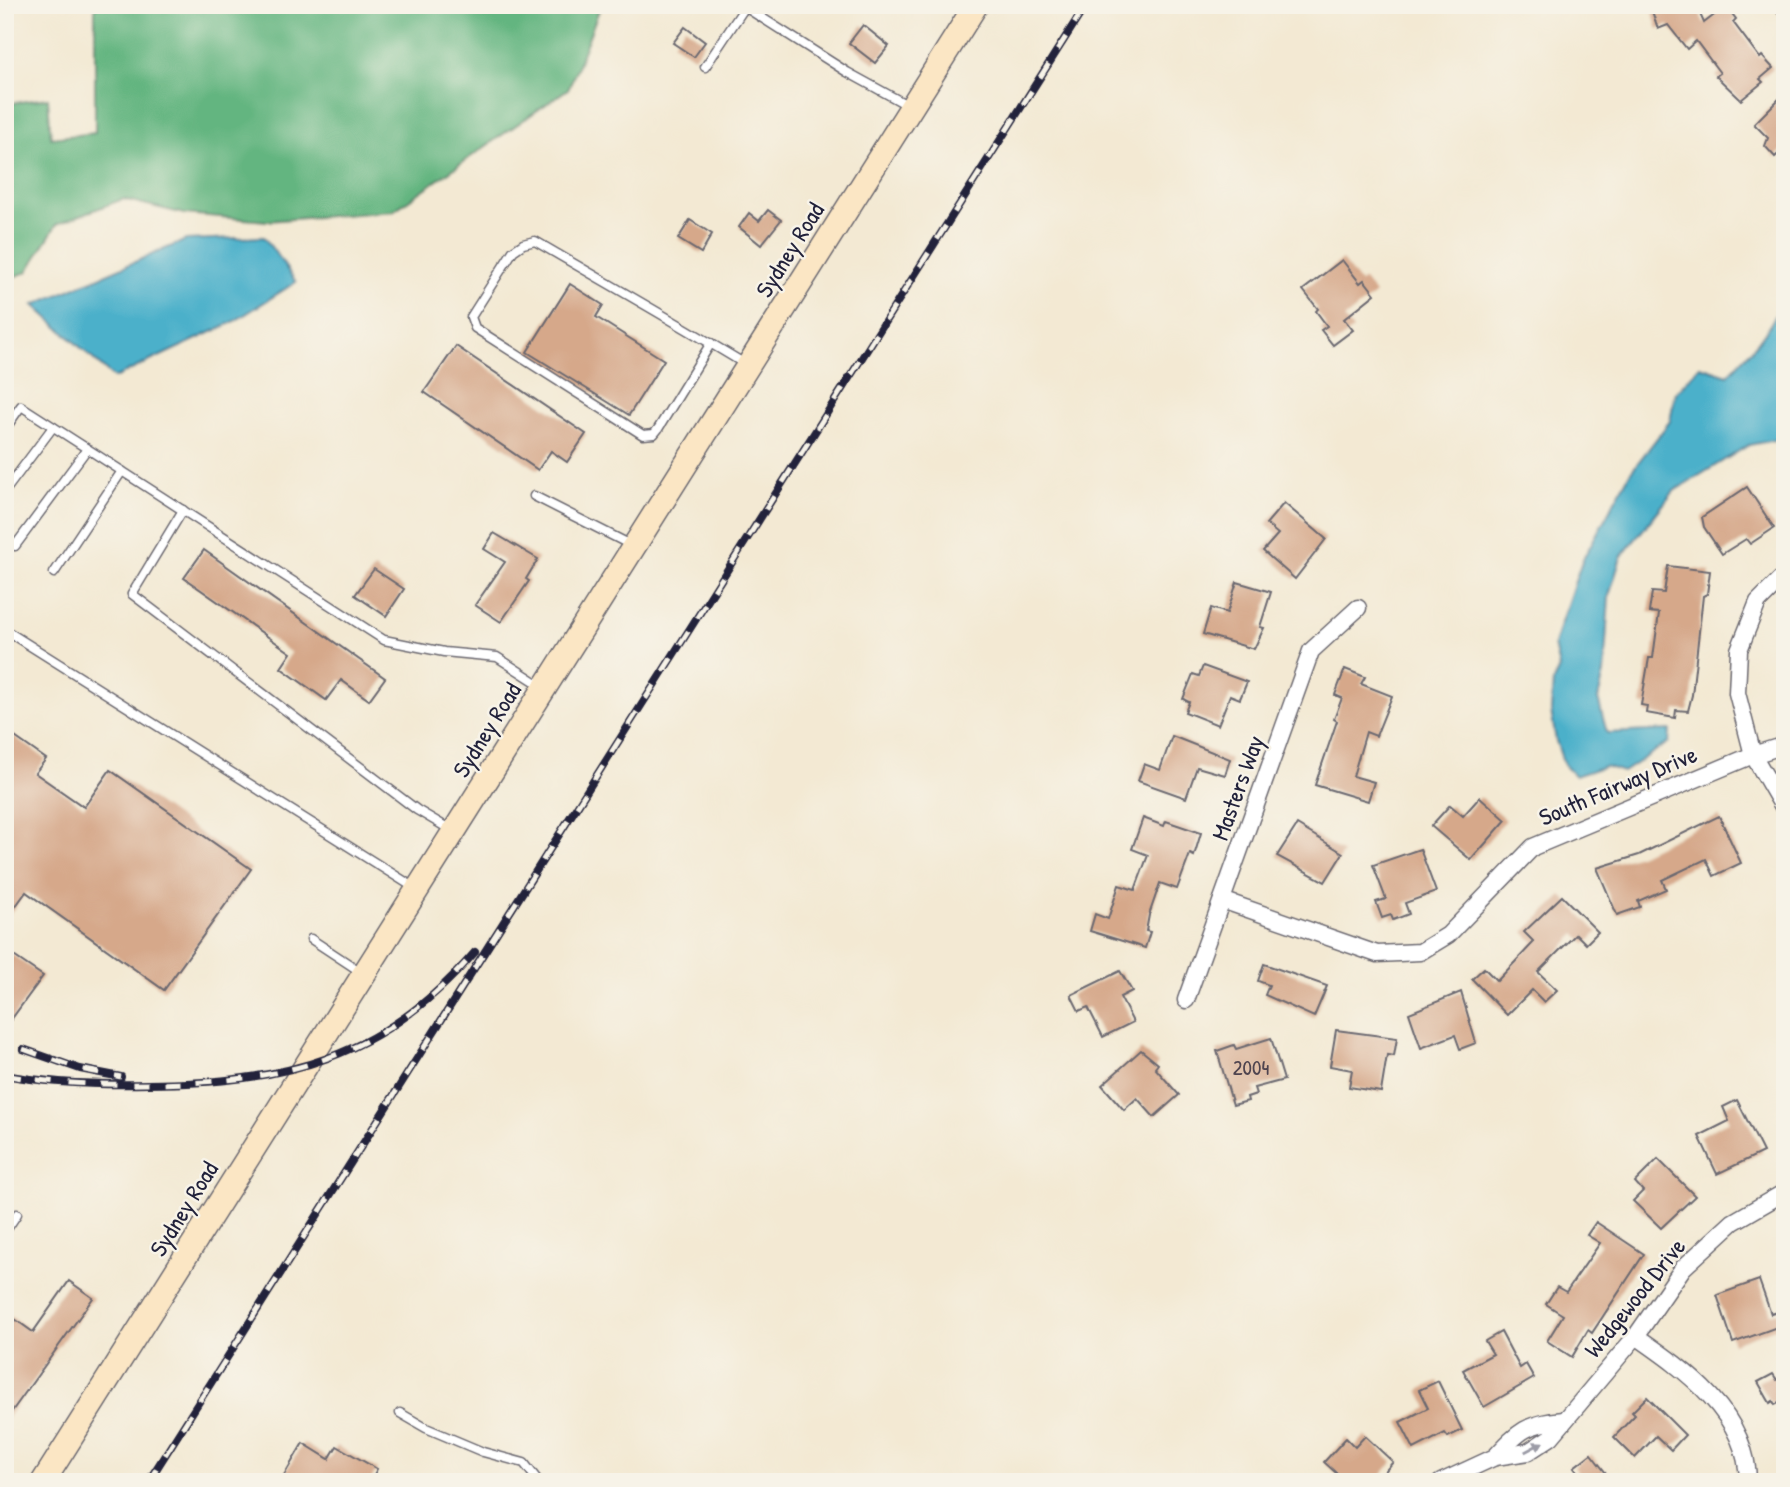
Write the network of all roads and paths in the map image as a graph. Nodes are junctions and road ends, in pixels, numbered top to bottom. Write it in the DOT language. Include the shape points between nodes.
graph roads {
  1 [pos="976,5"];
  2 [pos="744,6"];
  3 [pos="705,67"];
  4 [pos="911,107"];
  5 [pos="711,343"];
  6 [pos="748,365"];
  7 [pos="53,427"];
  8 [pos="5,429"];
  9 [pos="87,449"];
  10 [pos="122,471"];
  11 [pos="5,491"];
  12 [pos="534,496"];
  13 [pos="183,510"];
  14 [pos="5,543"];
  15 [pos="634,547"];
  16 [pos="54,573"];
  17 [pos="1785,575"];
  18 [pos="1358,608"];
  19 [pos="5,630"];
  20 [pos="545,687"];
  21 [pos="1785,745"];
  22 [pos="1753,755"];
  23 [pos="1785,810"];
  24 [pos="454,831"];
  25 [pos="418,889"];
  26 [pos="1222,900"];
  27 [pos="311,939"];
  28 [pos="364,974"];
  29 [pos="1186,1000"];
  30 [pos="1785,1192"];
  31 [pos="17,1214"];
  32 [pos="5,1233"];
  33 [pos="1636,1336"];
  34 [pos="400,1413"];
  35 [pos="1564,1420"];
  36 [pos="1494,1457"];
  37 [pos="1447,1481"];
  38 [pos="43,1482"];
  39 [pos="539,1482"];
  40 [pos="1748,1482"];
  1 -- 4 [label="street, Sydney Road"];
  2 -- 3 [label="lane"];
  2 -- 4 [label="lane"];
  4 -- 6 [label="street, Sydney Road"];
  5 -- 5 [label="lane" via="535,241 513,251 471,317 475,328 643,435 658,429"];
  5 -- 6 [label="lane"];
  6 -- 15 [label="street, Sydney Road"];
  7 -- 8 [label="lane" via="21,406"];
  7 -- 9 [label="lane"];
  7 -- 11 [label="lane"];
  9 -- 10 [label="lane"];
  9 -- 14 [label="lane" via="15,546"];
  10 -- 13 [label="lane"];
  10 -- 16 [label="lane"];
  12 -- 15 [label="lane"];
  13 -- 20 [label="lane" via="384,640 497,656"];
  13 -- 24 [label="lane" via="132,594 417,810"];
  15 -- 20 [label="street, Sydney Road"];
  17 -- 22 [label="street" via="1758,602 1739,650 1737,693"];
  18 -- 26 [label="street, Masters Way" via="1311,651"];
  19 -- 25 [label="lane"];
  20 -- 24 [label="street, Sydney Road"];
  21 -- 22 [label="street, South Fairway Drive"];
  22 -- 23 [label="street"];
  22 -- 26 [label="street, South Fairway Drive" via="1533,847 1448,935 1420,952 1377,954"];
  24 -- 25 [label="street, Sydney Road"];
  25 -- 28 [label="street, Sydney Road"];
  26 -- 29 [label="street, Masters Way"];
  27 -- 28 [label="lane"];
  28 -- 38 [label="street, Sydney Road"];
  30 -- 33 [label="street, Wedgewood Drive" via="1733,1222 1683,1268"];
  31 -- 32 [label="lane"];
  33 -- 35 [label="street, Wedgewood Drive"];
  33 -- 40 [label="street" via="1692,1375 1715,1399 1735,1434"];
  34 -- 39 [label="lane" via="483,1452 524,1463"];
  35 -- 36 [label="street, Wedgewood Drive" via="1521,1429"];
  36 -- 35 [label="street, Wedgewood Drive, one-way" via="1528,1452 1551,1437"];
  36 -- 37 [label="street, Wedgewood Drive"];
}
